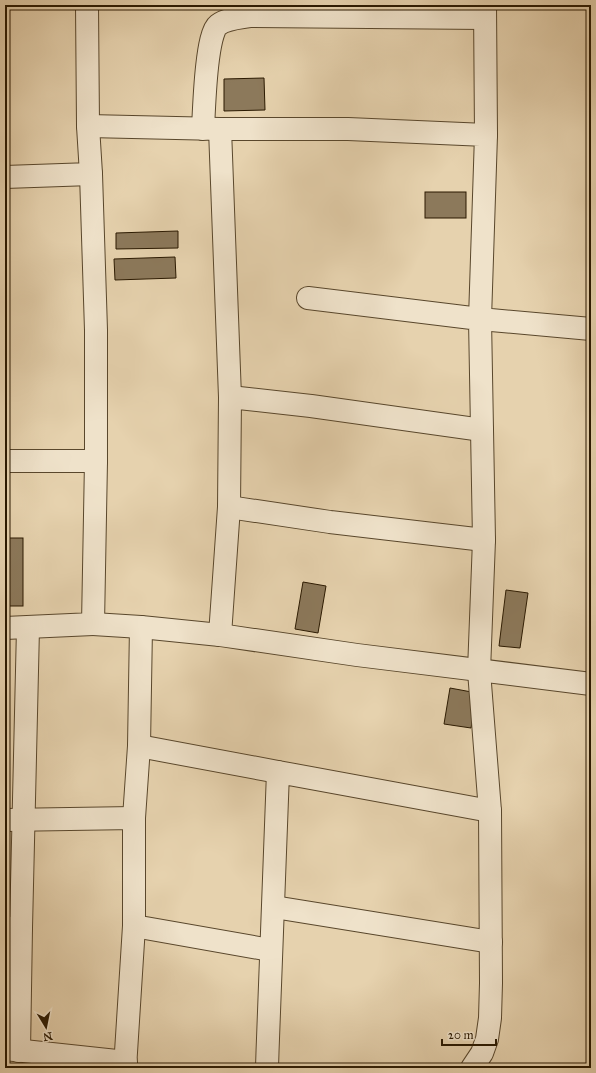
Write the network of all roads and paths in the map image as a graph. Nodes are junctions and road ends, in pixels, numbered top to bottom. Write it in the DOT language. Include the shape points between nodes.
graph roads {
  1 [pos="86,5"];
  2 [pos="485,12"];
  3 [pos="88,126"];
  4 [pos="212,129"];
  5 [pos="486,135"];
  6 [pos="91,174"];
  7 [pos="5,177"];
  8 [pos="308,298"];
  9 [pos="480,319"];
  10 [pos="591,329"];
  11 [pos="230,397"];
  12 [pos="482,430"];
  13 [pos="5,461"];
  14 [pos="96,461"];
  15 [pos="229,507"];
  16 [pos="484,540"];
  17 [pos="93,624"];
  18 [pos="142,627"];
  19 [pos="5,628"];
  20 [pos="28,628"];
  21 [pos="220,635"];
  22 [pos="479,671"];
  23 [pos="591,684"];
  24 [pos="138,746"];
  25 [pos="278,772"];
  26 [pos="490,811"];
  27 [pos="134,818"];
  28 [pos="14,819"];
  29 [pos="274,907"];
  30 [pos="134,926"];
  31 [pos="13,928"];
  32 [pos="491,942"];
  33 [pos="270,950"];
  34 [pos="12,1050"];
  35 [pos="126,1065"];
  36 [pos="267,1068"];
  37 [pos="472,1068"];
  1 -- 3 [label="street"];
  2 -- 4 [label="street" via="251,16 228,20 217,26 208,56"];
  2 -- 5 [label="street"];
  3 -- 4 [label="street"];
  3 -- 6 [label="street"];
  4 -- 5 [label="street" via="348,129"];
  4 -- 11 [label="street"];
  5 -- 9 [label="street"];
  6 -- 7 [label="street"];
  6 -- 14 [label="street" via="96,330"];
  8 -- 9 [label="street"];
  9 -- 10 [label="street"];
  9 -- 12 [label="street"];
  11 -- 12 [label="street"];
  11 -- 15 [label="street"];
  12 -- 16 [label="street"];
  13 -- 14 [label="street"];
  14 -- 17 [label="street"];
  15 -- 16 [label="street"];
  15 -- 21 [label="street"];
  16 -- 22 [label="street"];
  17 -- 18 [label="street"];
  17 -- 20 [label="street"];
  18 -- 21 [label="street"];
  18 -- 24 [label="street"];
  19 -- 20 [label="street"];
  20 -- 28 [label="street"];
  21 -- 22 [label="street"];
  22 -- 23 [label="street"];
  22 -- 26 [label="street"];
  24 -- 25 [label="street"];
  24 -- 27 [label="street"];
  25 -- 26 [label="street"];
  25 -- 29 [label="street"];
  26 -- 32 [label="street"];
  27 -- 28 [label="street"];
  27 -- 30 [label="street"];
  28 -- 31 [label="street"];
  29 -- 32 [label="street"];
  29 -- 33 [label="street"];
  30 -- 33 [label="street"];
  30 -- 35 [label="street"];
  31 -- 34 [label="street"];
  32 -- 37 [label="street" via="487,1039 482,1054"];
  33 -- 36 [label="street"];
  34 -- 35 [label="street"];
}
